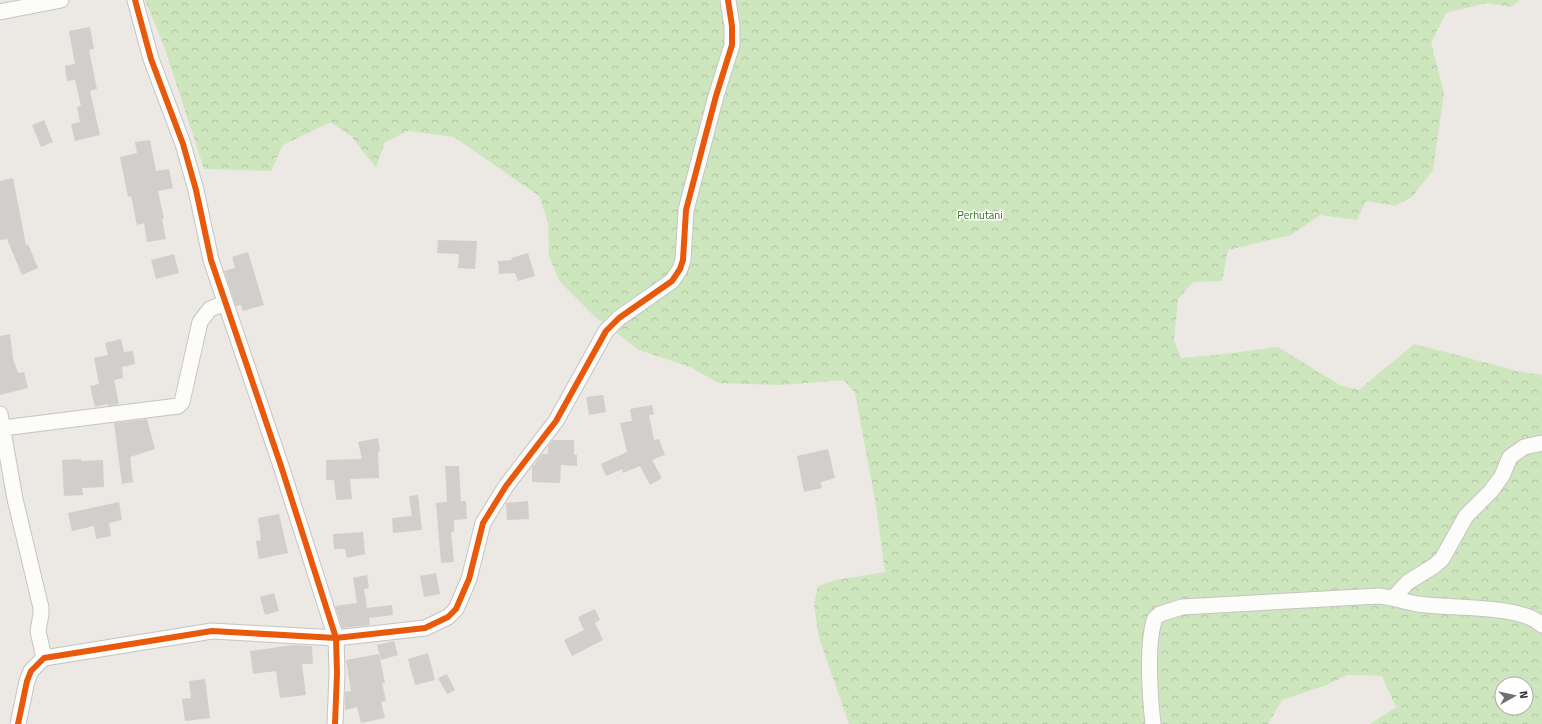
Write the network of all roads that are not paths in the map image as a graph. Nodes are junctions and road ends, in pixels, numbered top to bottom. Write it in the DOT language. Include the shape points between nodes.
graph roads {
  1 [pos="61,0"];
  2 [pos="135,0"];
  3 [pos="728,0"];
  4 [pos="0,12"];
  5 [pos="225,302"];
  6 [pos="1,421"];
  7 [pos="1542,443"];
  8 [pos="1394,597"];
  9 [pos="1542,625"];
  10 [pos="336,638"];
  11 [pos="44,658"];
  12 [pos="18,724"];
  13 [pos="335,724"];
  14 [pos="1153,724"];
  1 -- 4 [label="street"];
  2 -- 5 [label="street" via="151,59 183,144"];
  3 -- 10 [label="street" via="732,45 686,210 683,260 672,281 619,318 606,331 556,421 506,486 483,523 468,579 456,609 448,618 425,628"];
  5 -- 6 [label="street" via="210,309 200,322 182,402 178,406"];
  5 -- 10 [label="street"];
  6 -- 11 [label="street" via="15,500 41,608 38,631"];
  7 -- 8 [label="street" via="1524,447 1510,457 1502,476 1466,516 1442,559 1408,582"];
  8 -- 9 [label="street" via="1417,604 1527,615"];
  8 -- 14 [label="street" via="1182,607 1160,614 1155,618 1151,628 1150,690"];
  10 -- 11 [label="street" via="212,631"];
  10 -- 13 [label="street"];
  11 -- 12 [label="street" via="31,671 27,681"];
}
